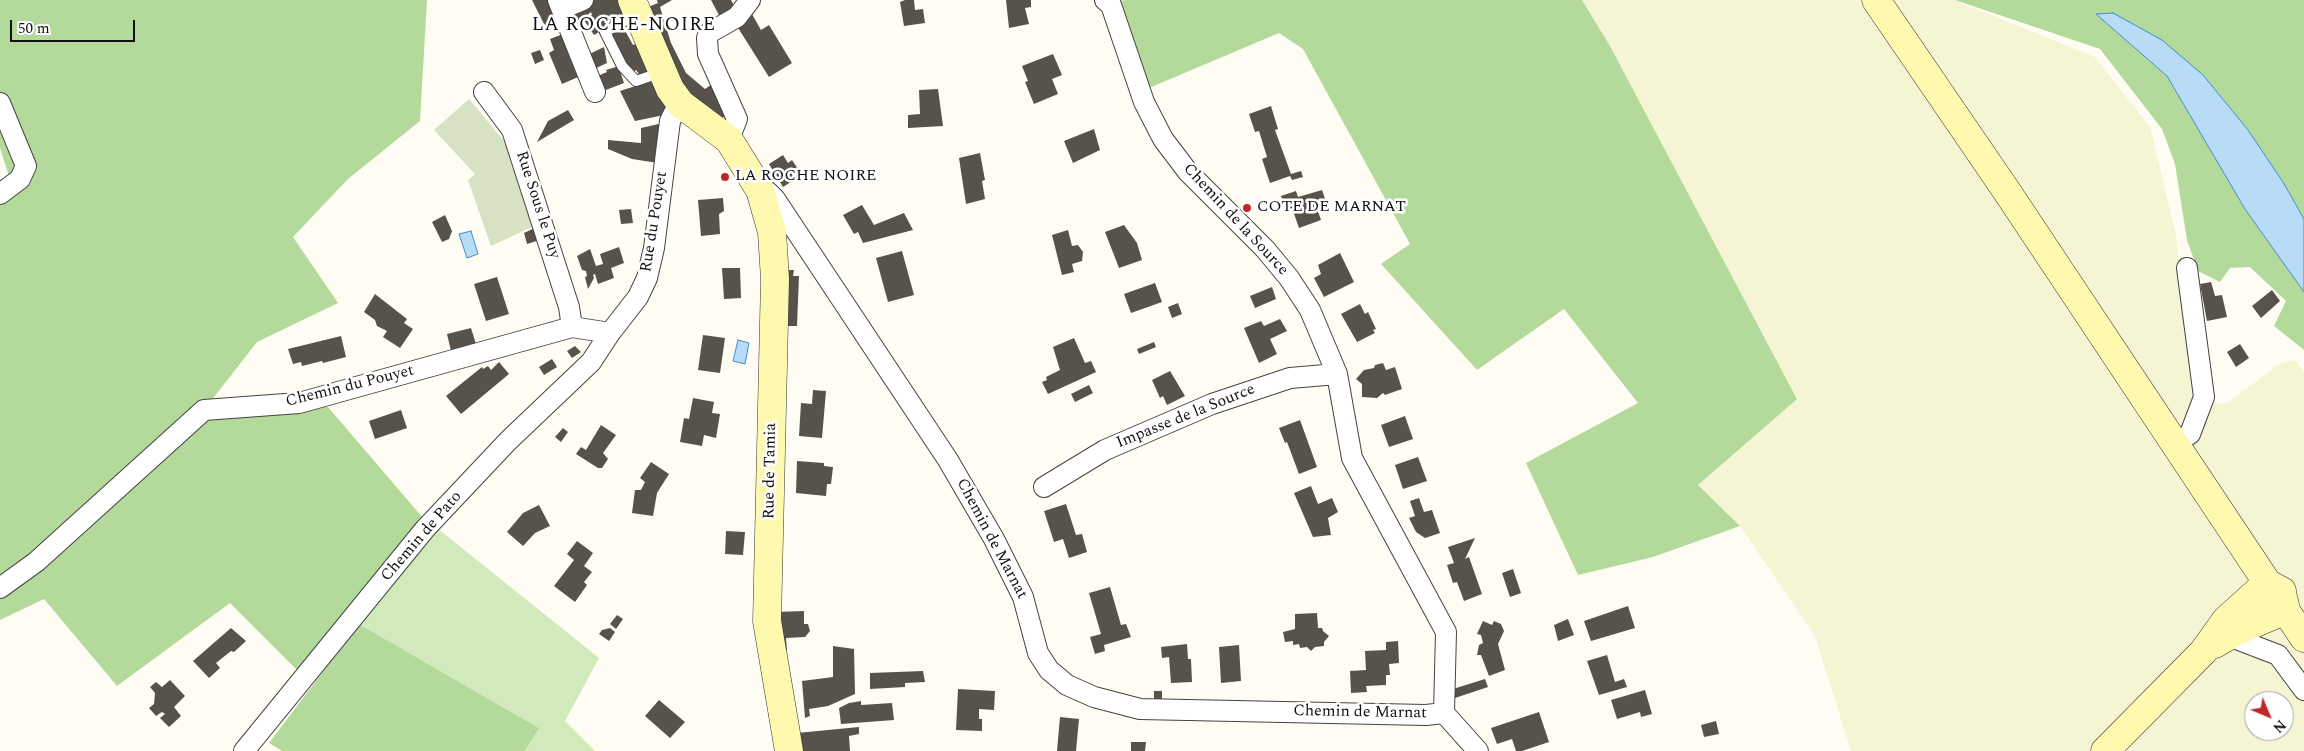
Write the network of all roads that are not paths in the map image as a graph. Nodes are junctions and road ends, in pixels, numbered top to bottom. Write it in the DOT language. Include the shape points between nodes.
graph roads {
  1 [pos="750,0"];
  2 [pos="1876,0"];
  3 [pos="571,2"];
  4 [pos="1108,3"];
  5 [pos="635,7"];
  6 [pos="663,71"];
  7 [pos="484,92"];
  8 [pos="595,92"];
  9 [pos="0,103"];
  10 [pos="681,104"];
  11 [pos="723,136"];
  12 [pos="760,190"];
  13 [pos="0,194"];
  14 [pos="2187,268"];
  15 [pos="572,327"];
  16 [pos="610,333"];
  17 [pos="1338,374"];
  18 [pos="2182,439"];
  19 [pos="1044,487"];
  20 [pos="0,588"];
  21 [pos="2291,610"];
  22 [pos="2231,626"];
  23 [pos="2278,655"];
  24 [pos="2304,690"];
  25 [pos="1444,713"];
  26 [pos="244,751"];
  27 [pos="790,751"];
  28 [pos="1478,751"];
  29 [pos="2105,751"];
  1 -- 11 [label="street" via="737,17 709,33 707,38 708,54 737,119 730,134"];
  2 -- 18 [label="street"];
  3 -- 8 [label="street"];
  4 -- 17 [label="street, Chemin de la Source" via="1144,102 1163,139 1188,172 1265,249 1289,278 1310,310"];
  5 -- 6 [label="street"];
  5 -- 6 [label="lane" via="605,32 622,66 636,82"];
  6 -- 10 [label="street"];
  7 -- 15 [label="street, Rue Sous le Puy" via="512,130 570,307"];
  9 -- 13 [label="street" via="26,166 20,179"];
  10 -- 11 [label="street, Rue de Tamia"];
  10 -- 16 [label="street, Rue du Pouyet" via="670,121 654,248 647,278 638,297"];
  11 -- 12 [label="street, Rue de Tamia" via="729,140"];
  12 -- 25 [label="street, Chemin de Marnat" via="776,199 948,460 1023,597 1038,653 1049,670 1067,685 1094,698 1140,709"];
  12 -- 27 [label="street, Rue de Tamia" via="772,232 775,279 767,621"];
  14 -- 18 [label="street" via="2204,398"];
  15 -- 16 [label="street, Chemin du Pouyet"];
  15 -- 20 [label="street, Chemin du Pouyet" via="299,403 204,410 36,562"];
  16 -- 26 [label="street, Chemin de Pato" via="590,362 508,441 425,529"];
  17 -- 19 [label="street, Impasse de la Source" via="1290,378 1212,404 1104,450"];
  17 -- 25 [label="street, Chemin de la Source" via="1352,458 1446,632"];
  18 -- 21 [label="street"];
  21 -- 22 [label="street"];
  21 -- 23 [label="street"];
  22 -- 23 [label="street" via="2238,640"];
  22 -- 29 [label="street"];
  23 -- 24 [label="street"];
  25 -- 28 [label="street, Chemin de Marnat"];
}
